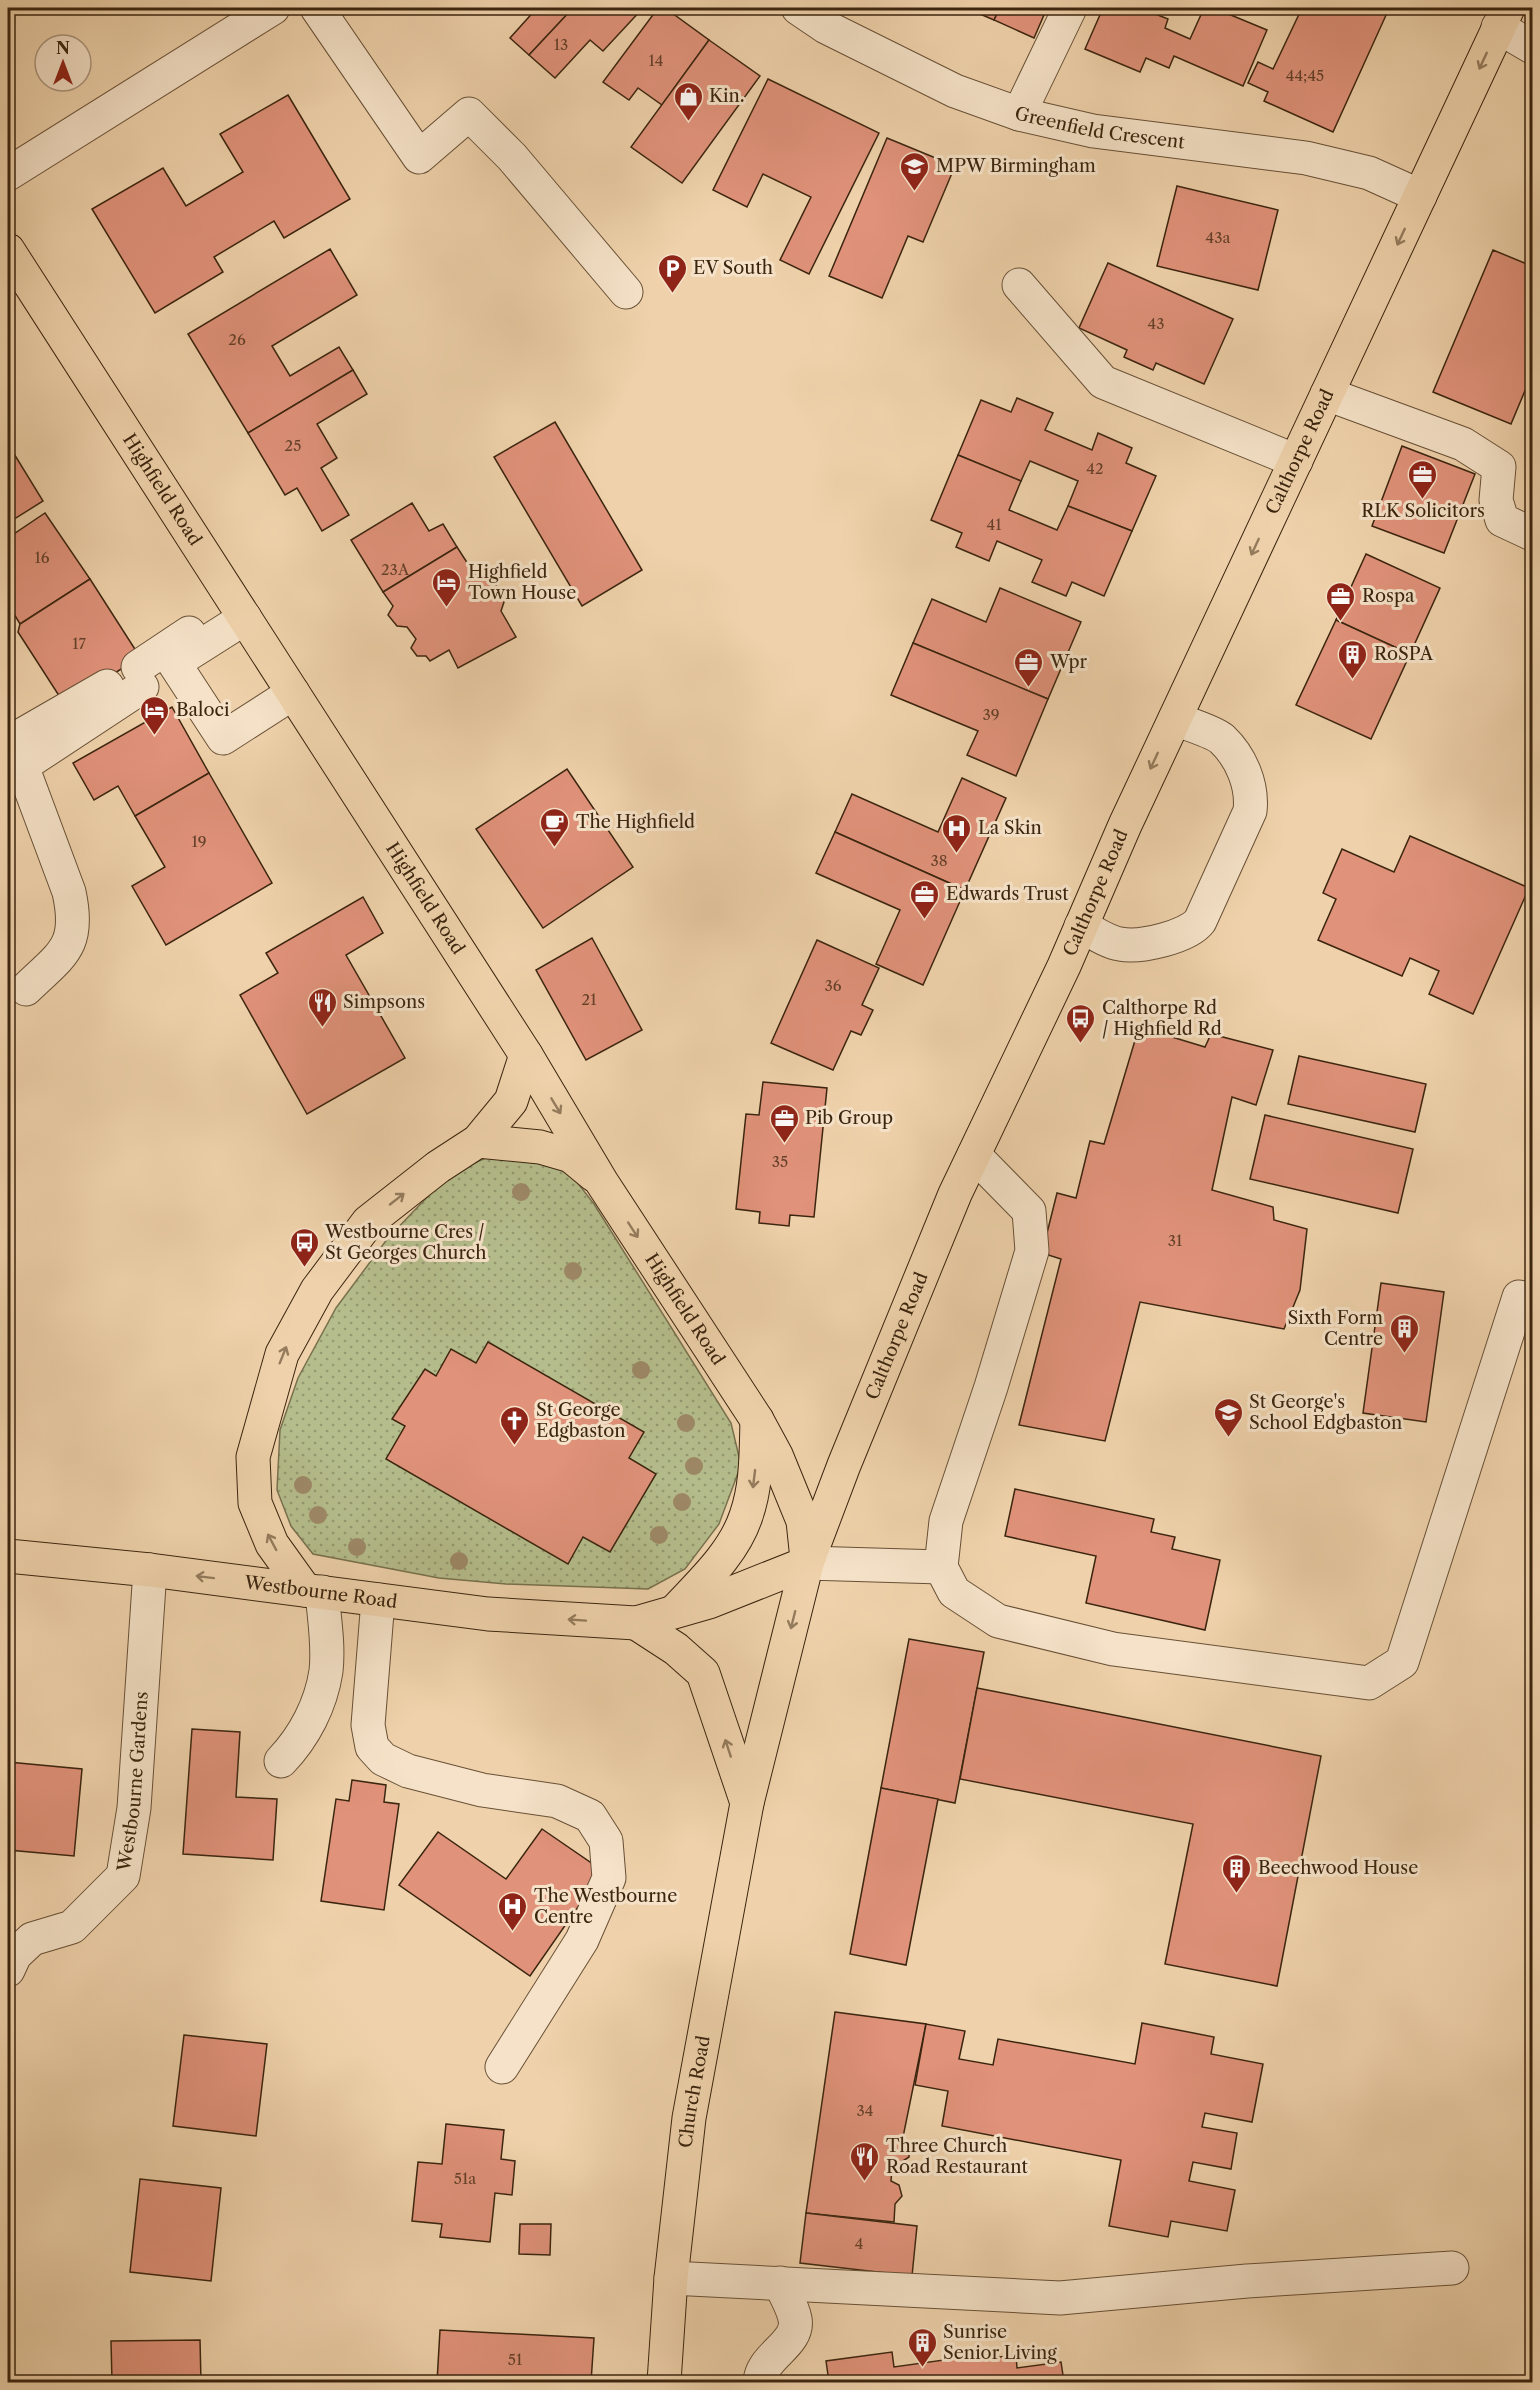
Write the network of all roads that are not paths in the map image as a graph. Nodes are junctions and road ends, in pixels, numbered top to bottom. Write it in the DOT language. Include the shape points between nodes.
graph roads {
  1 [pos="273,8"];
  2 [pos="317,8"];
  3 [pos="798,8"];
  4 [pos="1070,8"];
  5 [pos="1503,17"];
  6 [pos="1533,47"];
  7 [pos="1019,114"];
  8 [pos="8,174"];
  9 [pos="1420,196"];
  10 [pos="8,250"];
  11 [pos="1019,285"];
  12 [pos="626,292"];
  13 [pos="1327,394"];
  14 [pos="1296,461"];
  15 [pos="1533,534"];
  16 [pos="240,610"];
  17 [pos="174,663"];
  18 [pos="140,678"];
  19 [pos="293,693"];
  20 [pos="1174,719"];
  21 [pos="15,749"];
  22 [pos="1081,926"];
  23 [pos="26,989"];
  24 [pos="526,1055"];
  25 [pos="478,1141"];
  26 [pos="974,1155"];
  27 [pos="601,1181"];
  28 [pos="1519,1297"];
  29 [pos="758,1420"];
  30 [pos="8,1556"];
  31 [pos="807,1563"];
  32 [pos="941,1567"];
  33 [pos="150,1570"];
  34 [pos="313,1591"];
  35 [pos="378,1600"];
  36 [pos="675,1611"];
  37 [pos="636,1623"];
  38 [pos="281,1761"];
  39 [pos="747,1803"];
  40 [pos="8,1970"];
  41 [pos="502,2067"];
  42 [pos="1452,2268"];
  43 [pos="670,2278"];
  44 [pos="780,2283"];
  45 [pos="664,2382"];
  46 [pos="760,2382"];
  1 -- 8 [label="street"];
  2 -- 12 [label="street" via="419,157 469,114 512,157"];
  3 -- 7 [label="street, Greenfield Crescent" via="826,27 956,91"];
  4 -- 7 [label="street"];
  5 -- 6 [label="street"];
  5 -- 9 [label="main road, Calthorpe Road, one-way"];
  7 -- 9 [label="street, Greenfield Crescent" via="1093,131 1306,158 1369,173"];
  9 -- 13 [label="main road, Calthorpe Road, one-way"];
  10 -- 16 [label="main road, Highfield Road"];
  11 -- 14 [label="street" via="1103,382"];
  13 -- 14 [label="main road, Calthorpe Road"];
  13 -- 15 [label="street" via="1463,444 1499,467 1496,500 1502,520"];
  14 -- 20 [label="main road, Calthorpe Road, one-way"];
  16 -- 17 [label="street"];
  16 -- 18 [label="street"];
  16 -- 19 [label="main road, Highfield Road"];
  17 -- 18 [label="street"];
  17 -- 19 [label="street" via="223,738"];
  18 -- 21 [label="street"];
  19 -- 24 [label="main road, Highfield Road"];
  20 -- 22 [label="main road, Calthorpe Road, one-way"];
  20 -- 22 [label="street" via="1221,738 1246,773 1250,811 1200,921 1189,932 1119,944"];
  21 -- 23 [label="street" via="73,911 73,931 65,951"];
  22 -- 26 [label="main road, Calthorpe Road"];
  24 -- 25 [label="main road" via="511,1101"];
  24 -- 27 [label="main road, Highfield Road, one-way"];
  25 -- 27 [label="main road" via="540,1147 571,1156"];
  34 -- 25 [label="main road, one-way" via="272,1544 255,1503 253,1457 282,1354 316,1290 368,1222"];
  26 -- 31 [label="main road, Calthorpe Road"];
  26 -- 32 [label="street" via="1029,1210 1032,1251 946,1521"];
  27 -- 29 [label="main road, Highfield Road, one-way"];
  28 -- 32 [label="street" via="1402,1662 1369,1683 1113,1648 998,1621 954,1592"];
  29 -- 31 [label="main road, Highfield Road" via="804,1521"];
  29 -- 36 [label="main road, one-way" via="755,1480 746,1517 711,1572"];
  30 -- 33 [label="main road, Westbourne Road"];
  31 -- 32 [label="street"];
  31 -- 36 [label="main road" via="747,1589"];
  31 -- 39 [label="main road, Calthorpe Road, one-way"];
  34 -- 33 [label="main road, Westbourne Road, one-way"];
  33 -- 40 [label="street, Westbourne Gardens" via="134,1808 123,1876 72,1927 32,1939 15,1955"];
  34 -- 35 [label="main road, Westbourne Road"];
  34 -- 38 [label="street" via="326,1671 314,1713 299,1742"];
  37 -- 35 [label="main road, Westbourne Road, one-way" via="488,1614"];
  35 -- 41 [label="street" via="368,1725 377,1753 408,1771 482,1790 557,1801 590,1816 606,1841 609,1878 582,1940"];
  36 -- 37 [label="main road"];
  39 -- 37 [label="main road, one-way" via="703,1673 676,1648"];
  39 -- 43 [label="main road, Church Road" via="689,2118"];
  42 -- 44 [label="street" via="1060,2298"];
  43 -- 44 [label="street"];
  43 -- 45 [label="main road, Church Road"];
  44 -- 46 [label="street" via="796,2320 794,2331 764,2365"];
}
